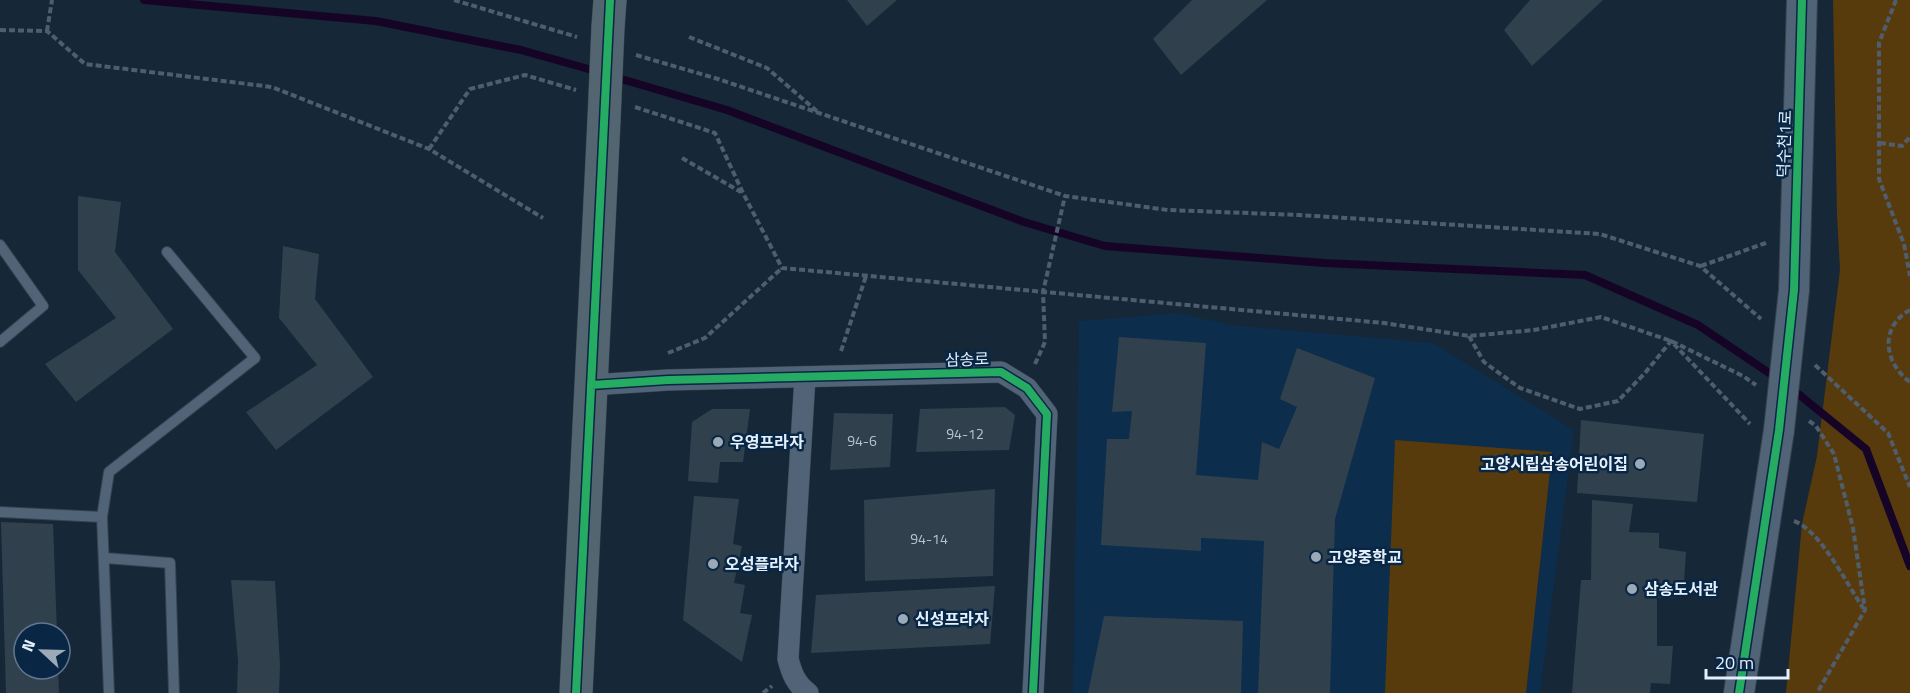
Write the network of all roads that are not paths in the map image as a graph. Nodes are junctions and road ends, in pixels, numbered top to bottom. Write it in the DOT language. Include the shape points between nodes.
graph roads {
  1 [pos="1802,0"];
  2 [pos="601,22"];
  3 [pos="0,245"];
  4 [pos="167,252"];
  5 [pos="0,342"];
  6 [pos="805,377"];
  7 [pos="591,385"];
  8 [pos="0,512"];
  9 [pos="102,517"];
  10 [pos="105,558"];
  11 [pos="109,693"];
  12 [pos="174,693"];
  13 [pos="576,693"];
  14 [pos="808,693"];
  15 [pos="1033,693"];
  16 [pos="1739,693"];
  1 -- 16 [label="street, 덕수천1로, bridge" via="1794,290 1765,428"];
  2 -- 7 [label="main road, bridge" via="616,112"];
  3 -- 5 [label="lane" via="43,306"];
  4 -- 9 [label="lane" via="255,358 109,472"];
  6 -- 7 [label="street, 삼송로"];
  6 -- 14 [label="street" via="788,659 798,686"];
  6 -- 15 [label="street, 삼송로" via="1001,372 1027,388 1047,414"];
  7 -- 13 [label="main road"];
  8 -- 9 [label="lane"];
  9 -- 10 [label="lane"];
  10 -- 11 [label="lane"];
  10 -- 12 [label="lane" via="170,563"];
}
